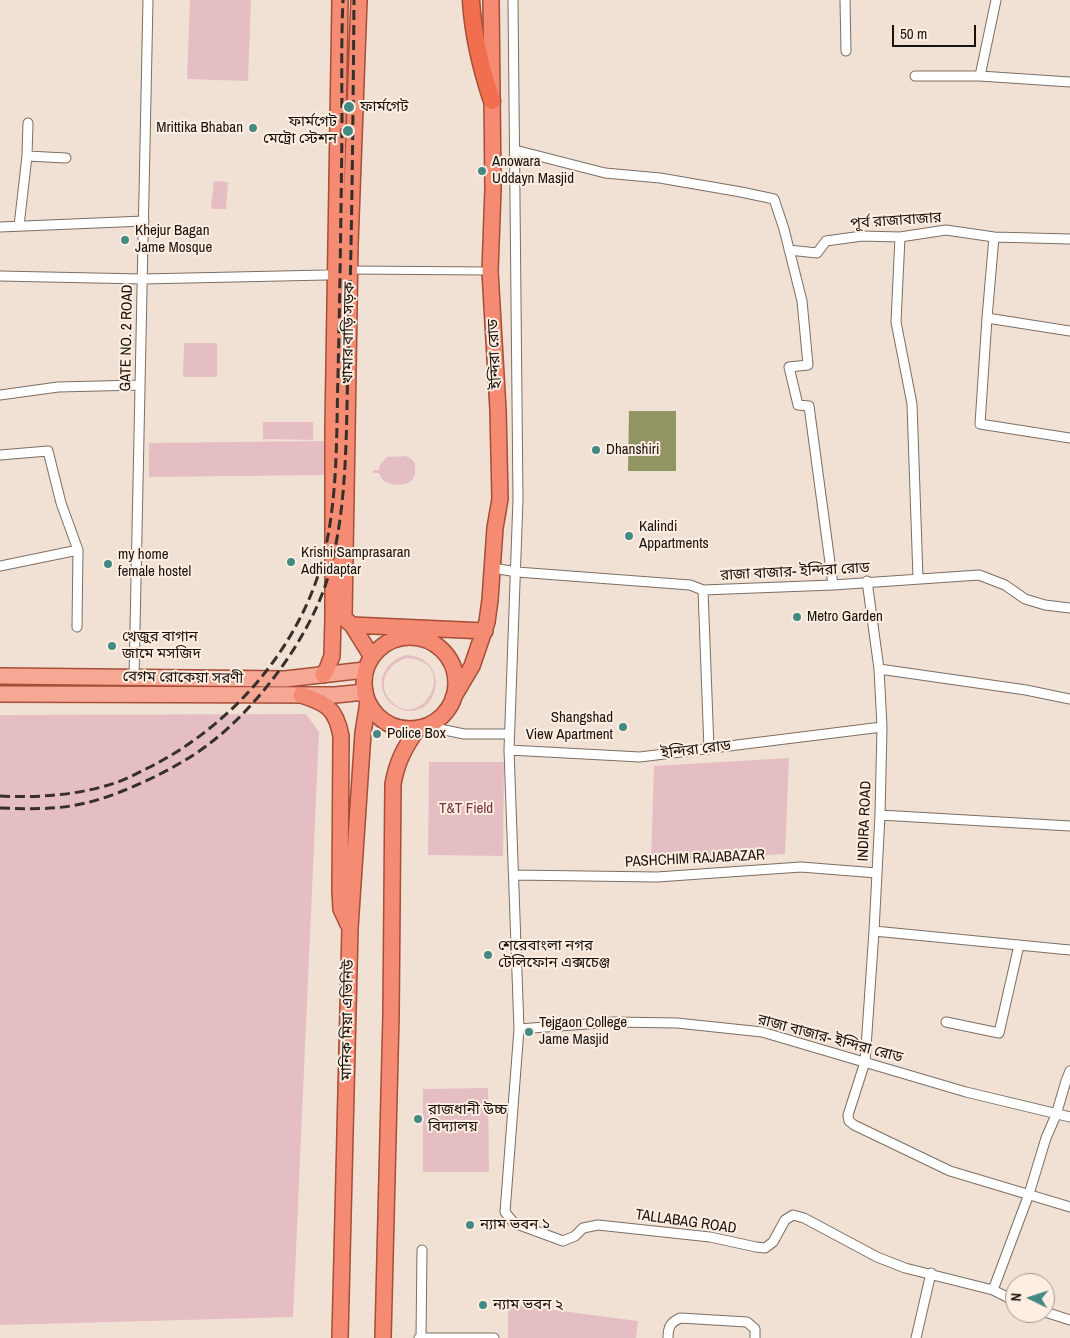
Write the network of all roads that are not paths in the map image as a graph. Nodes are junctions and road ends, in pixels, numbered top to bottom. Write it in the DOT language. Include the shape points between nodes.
graph roads {
  1 [pos="148,0"];
  2 [pos="340,0"];
  3 [pos="359,0"];
  4 [pos="471,0"];
  5 [pos="491,0"];
  6 [pos="513,0"];
  7 [pos="844,0"];
  8 [pos="996,0"];
  9 [pos="846,51"];
  10 [pos="915,76"];
  11 [pos="980,76"];
  12 [pos="1070,82"];
  13 [pos="492,101"];
  14 [pos="28,123"];
  15 [pos="515,150"];
  16 [pos="27,156"];
  17 [pos="66,158"];
  18 [pos="144,221"];
  19 [pos="19,226"];
  20 [pos="0,227"];
  21 [pos="900,237"];
  22 [pos="994,237"];
  23 [pos="1070,239"];
  24 [pos="790,250"];
  25 [pos="490,271"];
  26 [pos="342,272"];
  27 [pos="0,276"];
  28 [pos="142,279"];
  29 [pos="988,318"];
  30 [pos="1070,331"];
  31 [pos="140,385"];
  32 [pos="0,396"];
  33 [pos="1070,438"];
  34 [pos="0,455"];
  35 [pos="78,550"];
  36 [pos="0,566"];
  37 [pos="493,568"];
  38 [pos="516,572"];
  39 [pos="918,578"];
  40 [pos="868,582"];
  41 [pos="833,585"];
  42 [pos="703,590"];
  43 [pos="1070,608"];
  44 [pos="352,624"];
  45 [pos="77,627"];
  46 [pos="485,630"];
  47 [pos="369,663"];
  48 [pos="879,669"];
  49 [pos="323,675"];
  50 [pos="0,676"];
  51 [pos="134,677"];
  52 [pos="0,694"];
  53 [pos="301,695"];
  54 [pos="367,697"];
  55 [pos="453,698"];
  56 [pos="1070,698"];
  57 [pos="882,726"];
  58 [pos="421,727"];
  59 [pos="510,734"];
  60 [pos="709,749"];
  61 [pos="509,750"];
  62 [pos="880,814"];
  63 [pos="1070,826"];
  64 [pos="877,874"];
  65 [pos="514,875"];
  66 [pos="350,928"];
  67 [pos="874,931"];
  68 [pos="1019,945"];
  69 [pos="1070,950"];
  70 [pos="946,1022"];
  71 [pos="518,1029"];
  72 [pos="865,1062"];
  73 [pos="1070,1072"];
  74 [pos="1056,1115"];
  75 [pos="1070,1117"];
  76 [pos="1029,1194"];
  77 [pos="1070,1207"];
  78 [pos="422,1250"];
  79 [pos="931,1273"];
  80 [pos="993,1290"];
  81 [pos="1005,1296"];
  82 [pos="1055,1315"];
  83 [pos="1070,1320"];
  84 [pos="340,1338"];
  85 [pos="383,1338"];
  86 [pos="420,1338"];
  87 [pos="494,1338"];
  88 [pos="668,1338"];
  89 [pos="755,1338"];
  90 [pos="916,1338"];
  1 -- 18 [label="street, GATE NO. 2 ROAD"];
  2 -- 26 [label="highway"];
  3 -- 26 [label="highway, খামার বাড়ি সড়ক"];
  4 -- 13 [label="highway" via="480,66"];
  5 -- 13 [label="highway, ইন্দিরা রোড"];
  6 -- 15 [label="street, ইন্দিরা রোড"];
  7 -- 9 [label="street"];
  8 -- 11 [label="street"];
  10 -- 11 [label="street"];
  11 -- 12 [label="street"];
  13 -- 25 [label="highway, ইন্দিরা রোড"];
  14 -- 16 [label="street"];
  15 -- 24 [label="street" via="605,173 660,178 774,199"];
  15 -- 38 [label="street, ইন্দিরা রোড"];
  16 -- 17 [label="street"];
  16 -- 19 [label="street"];
  18 -- 19 [label="street"];
  18 -- 28 [label="street, GATE NO. 2 ROAD"];
  19 -- 20 [label="street"];
  21 -- 22 [label="street, পূর্ব রাজাবাজার" via="946,230"];
  21 -- 24 [label="street, পূর্ব রাজাবাজার" via="862,236 826,241 817,253"];
  21 -- 39 [label="street" via="896,322 912,404"];
  22 -- 23 [label="street, পূর্ব রাজাবাজার"];
  22 -- 29 [label="street"];
  24 -- 41 [label="street" via="802,301 808,365 789,367 798,405 809,406"];
  25 -- 26 [label="street"];
  25 -- 37 [label="highway, ইন্দিরা রোড" via="500,499 494,528"];
  26 -- 28 [label="street"];
  26 -- 44 [label="highway, খামার বাড়ি সড়ক" via="344,618"];
  26 -- 49 [label="highway" via="333,426 332,656"];
  27 -- 28 [label="street"];
  28 -- 31 [label="street, GATE NO. 2 ROAD"];
  29 -- 30 [label="street"];
  29 -- 33 [label="street" via="980,424"];
  31 -- 32 [label="street" via="58,387"];
  31 -- 51 [label="street, GATE NO. 2 ROAD"];
  34 -- 35 [label="street" via="48,451 61,503"];
  35 -- 36 [label="street"];
  35 -- 45 [label="street"];
  37 -- 38 [label="street, রাজা বাজার- ইন্দিরা রোড"];
  37 -- 46 [label="highway, ইন্দিরা রোড"];
  38 -- 42 [label="street, রাজা বাজার- ইন্দিরা রোড" via="690,585"];
  38 -- 59 [label="street"];
  39 -- 40 [label="street, রাজা বাজার- ইন্দিরা রোড"];
  39 -- 43 [label="street, রাজা বাজার- ইন্দিরা রোড" via="979,575 1005,585 1026,599"];
  40 -- 41 [label="street, রাজা বাজার- ইন্দিরা রোড"];
  40 -- 48 [label="street, INDIRA ROAD"];
  41 -- 42 [label="street, রাজা বাজার- ইন্দিরা রোড"];
  42 -- 60 [label="street"];
  44 -- 46 [label="highway"];
  44 -- 47 [label="highway, খামার বাড়ি সড়ক"];
  46 -- 55 [label="highway, ইন্দিরা রোড" via="472,666"];
  47 -- 49 [label="main road, বেগম রোকেয়া সরণী"];
  47 -- 54 [label="highway"];
  47 -- 55 [label="highway" via="386,643 395,639 414,637 432,642 452,663 456,682"];
  48 -- 56 [label="street"];
  48 -- 57 [label="street, INDIRA ROAD"];
  49 -- 51 [label="main road, বেগম রোকেয়া সরণী" via="285,679"];
  50 -- 51 [label="main road, বেগম রোকেয়া সরণী"];
  52 -- 53 [label="main road, বেগম রোকেয়া সরণী"];
  53 -- 54 [label="main road, বেগম রোকেয়া সরণী"];
  53 -- 66 [label="highway" via="320,700 332,711 339,724 340,900"];
  54 -- 58 [label="highway" via="386,722 407,729"];
  54 -- 66 [label="highway, মানিক মিয়া এভিনিউ"];
  55 -- 58 [label="highway" via="443,715"];
  57 -- 60 [label="street, ইন্দিরা রোড"];
  57 -- 62 [label="street, INDIRA ROAD"];
  58 -- 59 [label="street" via="464,734"];
  58 -- 85 [label="highway" via="404,749 393,784"];
  59 -- 61 [label="street"];
  60 -- 61 [label="street, ইন্দিরা রোড" via="640,757"];
  61 -- 65 [label="street"];
  62 -- 63 [label="street"];
  62 -- 64 [label="street, INDIRA ROAD"];
  64 -- 65 [label="street, PASHCHIM RAJABAZAR" via="801,867 657,877"];
  64 -- 67 [label="street, INDIRA ROAD"];
  65 -- 71 [label="street"];
  66 -- 84 [label="highway, মানিক মিয়া এভিনিউ"];
  67 -- 68 [label="street"];
  67 -- 72 [label="street, INDIRA ROAD"];
  68 -- 69 [label="street"];
  68 -- 70 [label="street" via="999,1033"];
  71 -- 72 [label="street, রাজা বাজার- ইন্দিরা রোড" via="613,1022 676,1023 762,1032"];
  71 -- 79 [label="street, TALLABAG ROAD" via="505,1212 514,1223 563,1241 583,1228 598,1225 710,1237 765,1248 773,1242 785,1220 793,1216 804,1218 877,1257 905,1268"];
  72 -- 74 [label="street, রাজা বাজার- ইন্দিরা রোড"];
  72 -- 76 [label="street, INDIRA ROAD" via="848,1121 950,1171"];
  73 -- 74 [label="street"];
  74 -- 75 [label="street, রাজা বাজার- ইন্দিরা রোড"];
  74 -- 76 [label="street"];
  76 -- 77 [label="street"];
  76 -- 80 [label="street"];
  78 -- 86 [label="street"];
  79 -- 80 [label="street, TALLABAG ROAD"];
  79 -- 90 [label="street"];
  80 -- 81 [label="street, TALLABAG ROAD"];
  82 -- 83 [label="street"];
  86 -- 87 [label="street"];
  88 -- 89 [label="street" via="671,1322 680,1318 747,1322 755,1329"];
}
